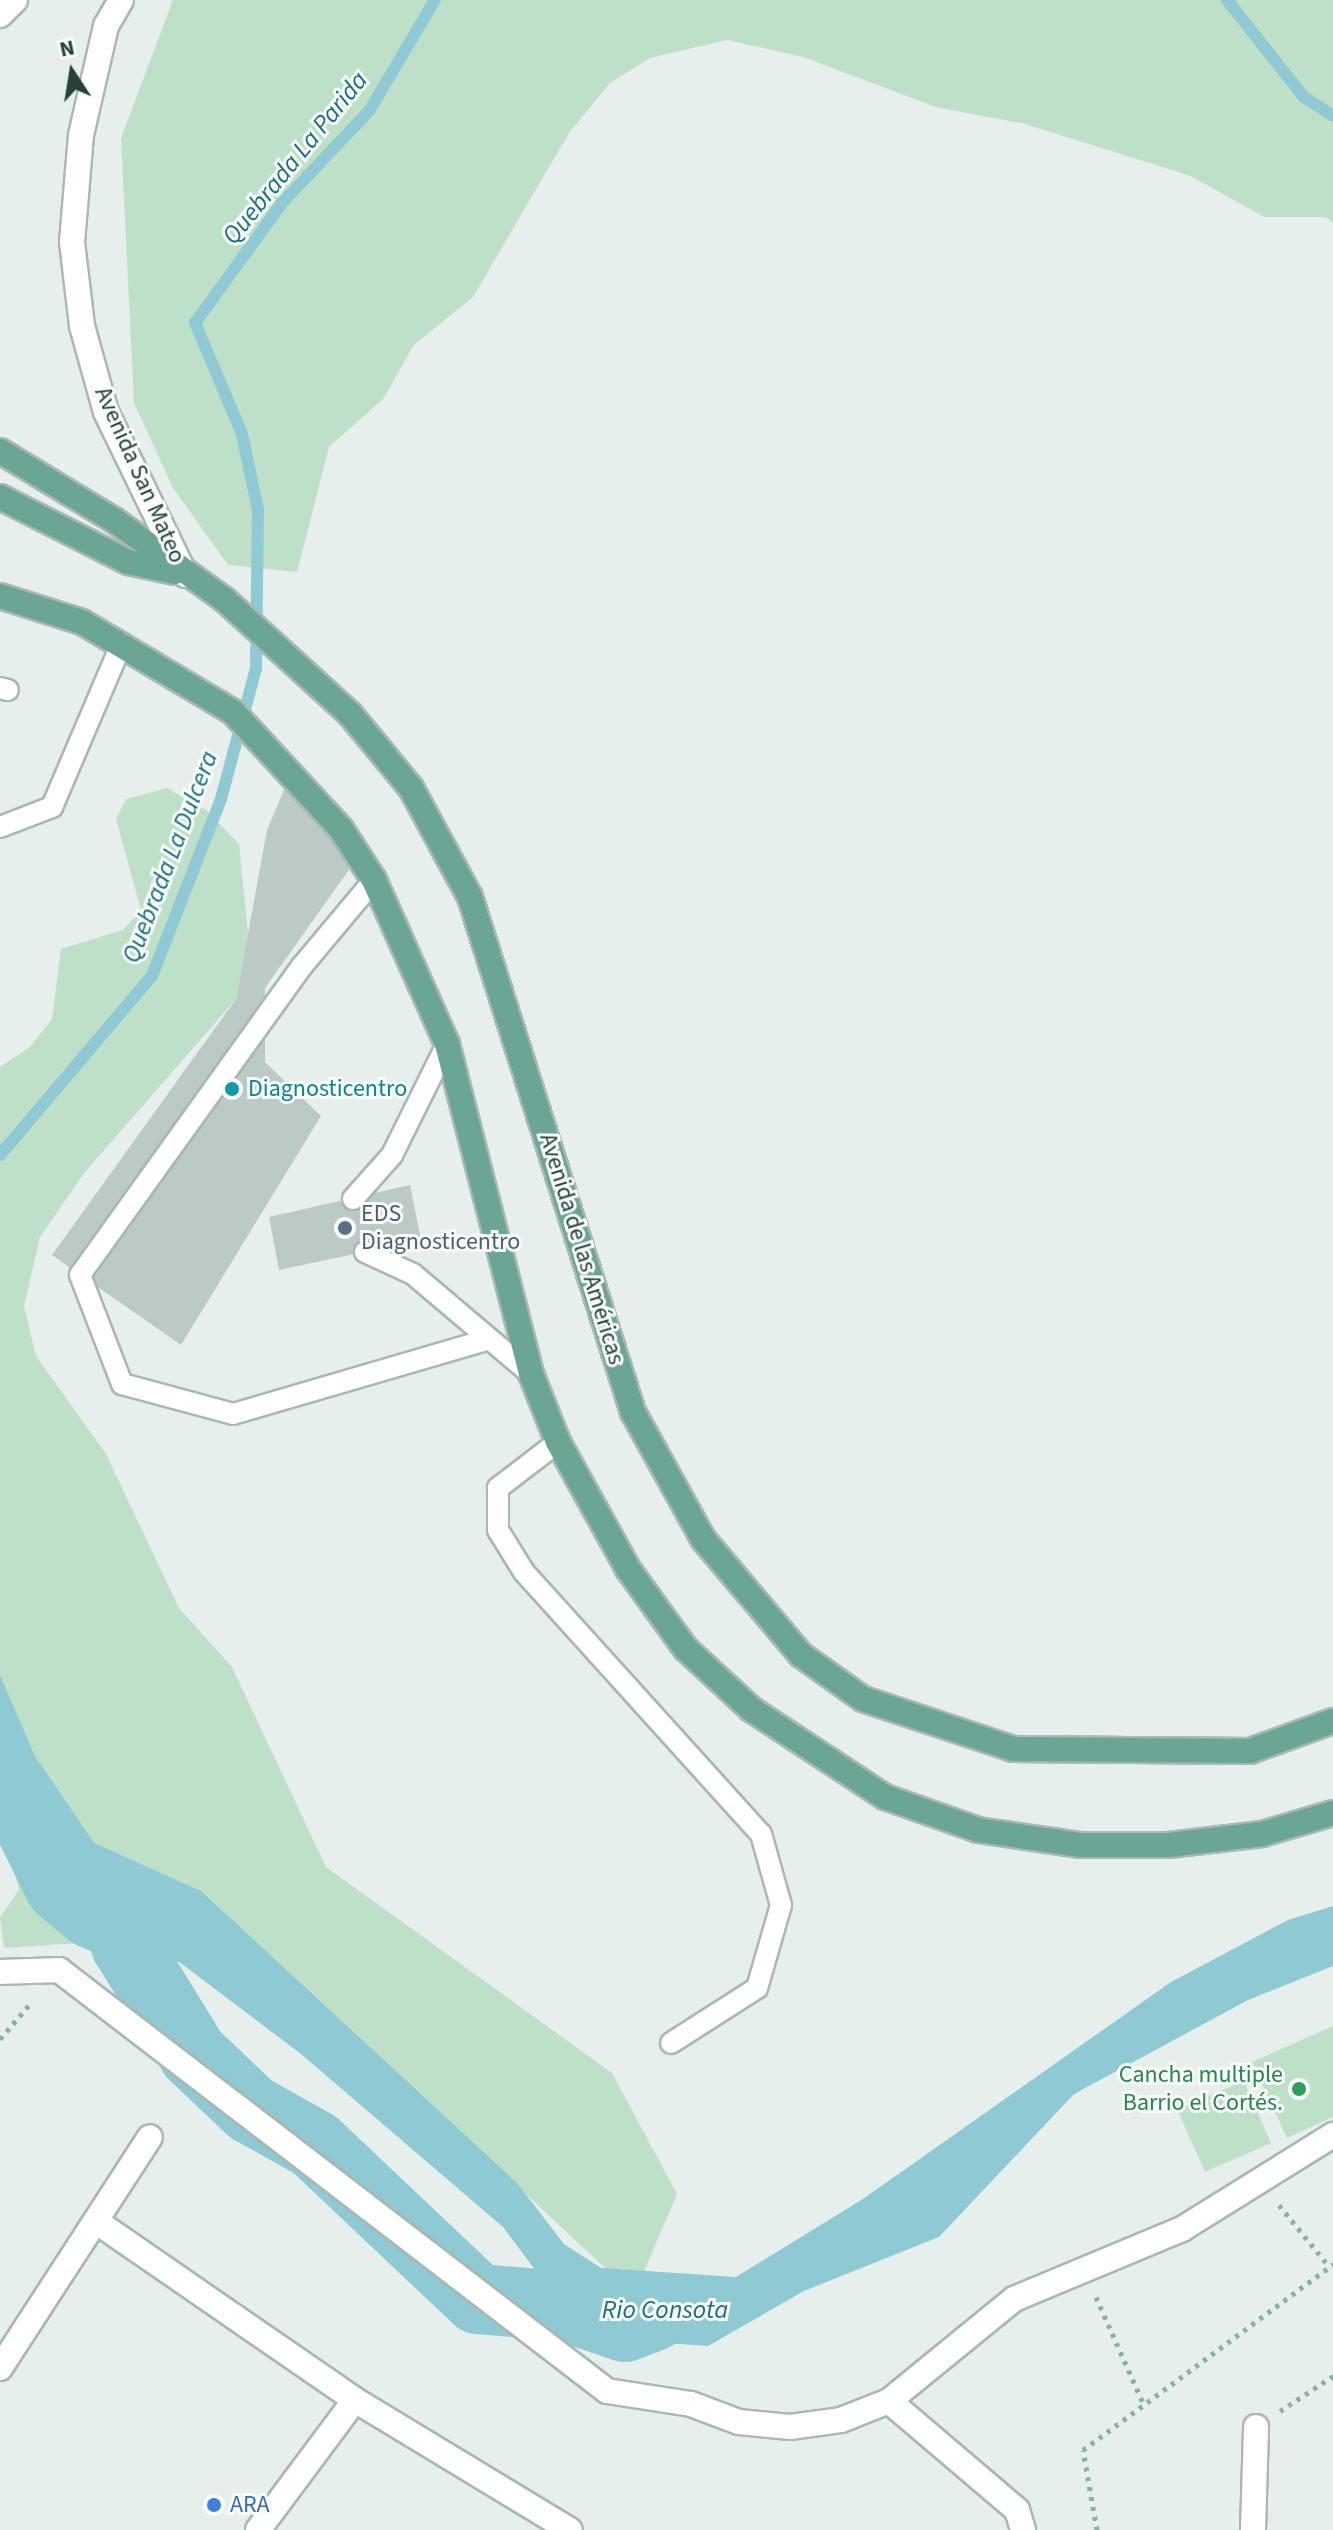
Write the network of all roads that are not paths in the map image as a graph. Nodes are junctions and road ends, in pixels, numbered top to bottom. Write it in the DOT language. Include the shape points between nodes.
graph roads {
  1 [pos="15,0"];
  2 [pos="121,0"];
  3 [pos="0,15"];
  4 [pos="0,451"];
  5 [pos="0,497"];
  6 [pos="185,575"];
  7 [pos="0,596"];
  8 [pos="122,643"];
  9 [pos="0,827"];
  10 [pos="374,880"];
  11 [pos="447,1044"];
  12 [pos="353,1199"];
  13 [pos="365,1252"];
  14 [pos="489,1339"];
  15 [pos="531,1374"];
  16 [pos="558,1442"];
  17 [pos="1333,1721"];
  18 [pos="1333,1813"];
  19 [pos="0,1972"];
  20 [pos="671,2043"];
  21 [pos="1333,2135"];
  22 [pos="150,2137"];
  23 [pos="97,2222"];
  24 [pos="0,2368"];
  25 [pos="355,2400"];
  26 [pos="889,2401"];
  27 [pos="1256,2427"];
  28 [pos="258,2530"];
  29 [pos="570,2530"];
  30 [pos="1023,2530"];
  31 [pos="1253,2530"];
  1 -- 3 [label="street"];
  2 -- 6 [label="street, Avenida San Mateo" via="106,26 81,135 74,256 82,326 106,412"];
  4 -- 6 [label="main road, Avenida de las Américas" via="114,520"];
  5 -- 6 [label="main road" via="128,562"];
  6 -- 17 [label="main road, Avenida de las Américas" via="225,600 350,714 411,788 470,897 633,1412 703,1539 801,1655 863,1699 1013,1749 1250,1751"];
  7 -- 8 [label="main road"];
  8 -- 9 [label="lane" via="52,807"];
  8 -- 10 [label="main road" via="233,712 307,785"];
  10 -- 11 [label="main road"];
  10 -- 14 [label="lane" via="302,966 80,1275 122,1384 233,1414"];
  11 -- 12 [label="lane" via="392,1155"];
  11 -- 15 [label="main road"];
  13 -- 14 [label="lane" via="413,1274"];
  14 -- 15 [label="lane"];
  15 -- 16 [label="main road"];
  16 -- 18 [label="main road" via="628,1569 686,1649 814,1756 885,1797 978,1830 1081,1845 1215,1840"];
  16 -- 20 [label="lane" via="498,1488 498,1530 524,1572 761,1834 781,1905 757,1988"];
  19 -- 26 [label="street" via="59,1970 607,2391 790,2427 841,2420"];
  21 -- 26 [label="street" via="1256,2177 1182,2229 1086,2274 1014,2299"];
  22 -- 23 [label="street"];
  23 -- 24 [label="street"];
  23 -- 25 [label="street"];
  25 -- 28 [label="street"];
  25 -- 29 [label="street"];
  26 -- 30 [label="street" via="1017,2510"];
  27 -- 31 [label="street"];
}
